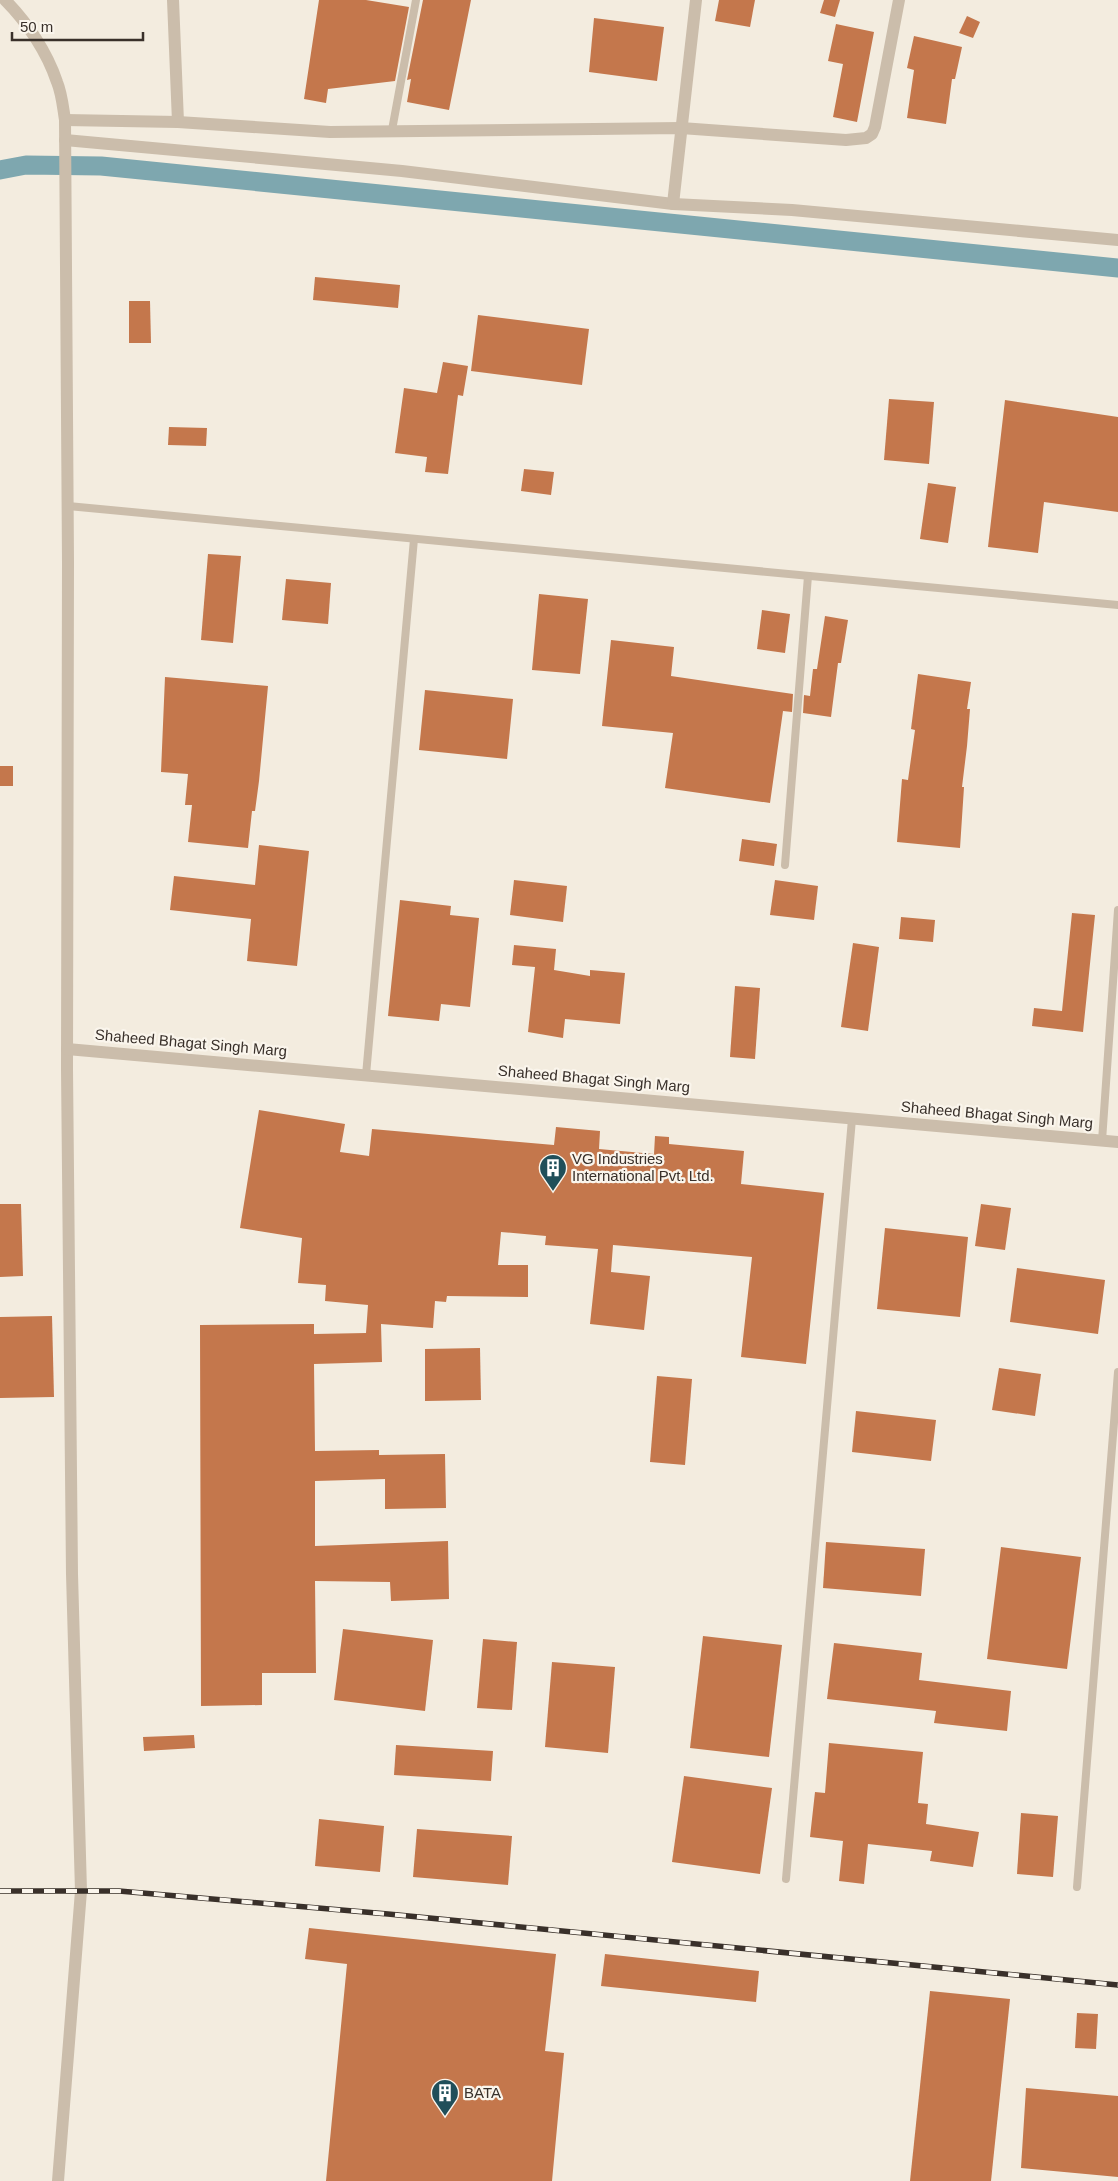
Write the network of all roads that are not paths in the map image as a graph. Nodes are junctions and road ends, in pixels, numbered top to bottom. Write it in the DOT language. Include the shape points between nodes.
graph roads {
  1 [pos="5,0"];
  2 [pos="173,0"];
  3 [pos="416,0"];
  4 [pos="696,0"];
  5 [pos="899,0"];
  6 [pos="65,120"];
  7 [pos="178,122"];
  8 [pos="681,128"];
  9 [pos="392,130"];
  10 [pos="65,145"];
  11 [pos="673,204"];
  12 [pos="1118,240"];
  13 [pos="68,506"];
  14 [pos="414,539"];
  15 [pos="808,576"];
  16 [pos="1118,605"];
  17 [pos="785,865"];
  18 [pos="1118,910"];
  19 [pos="67,1048"];
  20 [pos="366,1075"];
  21 [pos="852,1119"];
  22 [pos="1102,1141"];
  23 [pos="1118,1142"];
  24 [pos="1118,1372"];
  25 [pos="786,1879"];
  26 [pos="1077,1887"];
  27 [pos="58,2181"];
  1 -- 6 [label="street" via="20,15 58,82"];
  2 -- 7 [label="street"];
  3 -- 9 [label="lane"];
  4 -- 8 [label="street"];
  5 -- 8 [label="street" via="872,134 866,138 846,140"];
  6 -- 7 [label="street"];
  6 -- 10 [label="street"];
  7 -- 9 [label="street" via="330,132"];
  8 -- 9 [label="street"];
  8 -- 11 [label="street"];
  10 -- 11 [label="street" via="402,171"];
  10 -- 13 [label="street"];
  11 -- 12 [label="street" via="792,210"];
  13 -- 14 [label="lane"];
  13 -- 19 [label="street"];
  14 -- 15 [label="lane"];
  14 -- 20 [label="lane"];
  15 -- 16 [label="lane"];
  15 -- 17 [label="lane"];
  18 -- 22 [label="lane"];
  19 -- 20 [label="street, Shaheed Bhagat Singh Marg"];
  19 -- 27 [label="street" via="72,1574 81,1891"];
  20 -- 21 [label="street, Shaheed Bhagat Singh Marg"];
  21 -- 22 [label="street, Shaheed Bhagat Singh Marg"];
  21 -- 25 [label="lane"];
  22 -- 23 [label="street, Shaheed Bhagat Singh Marg"];
  24 -- 26 [label="lane"];
}
